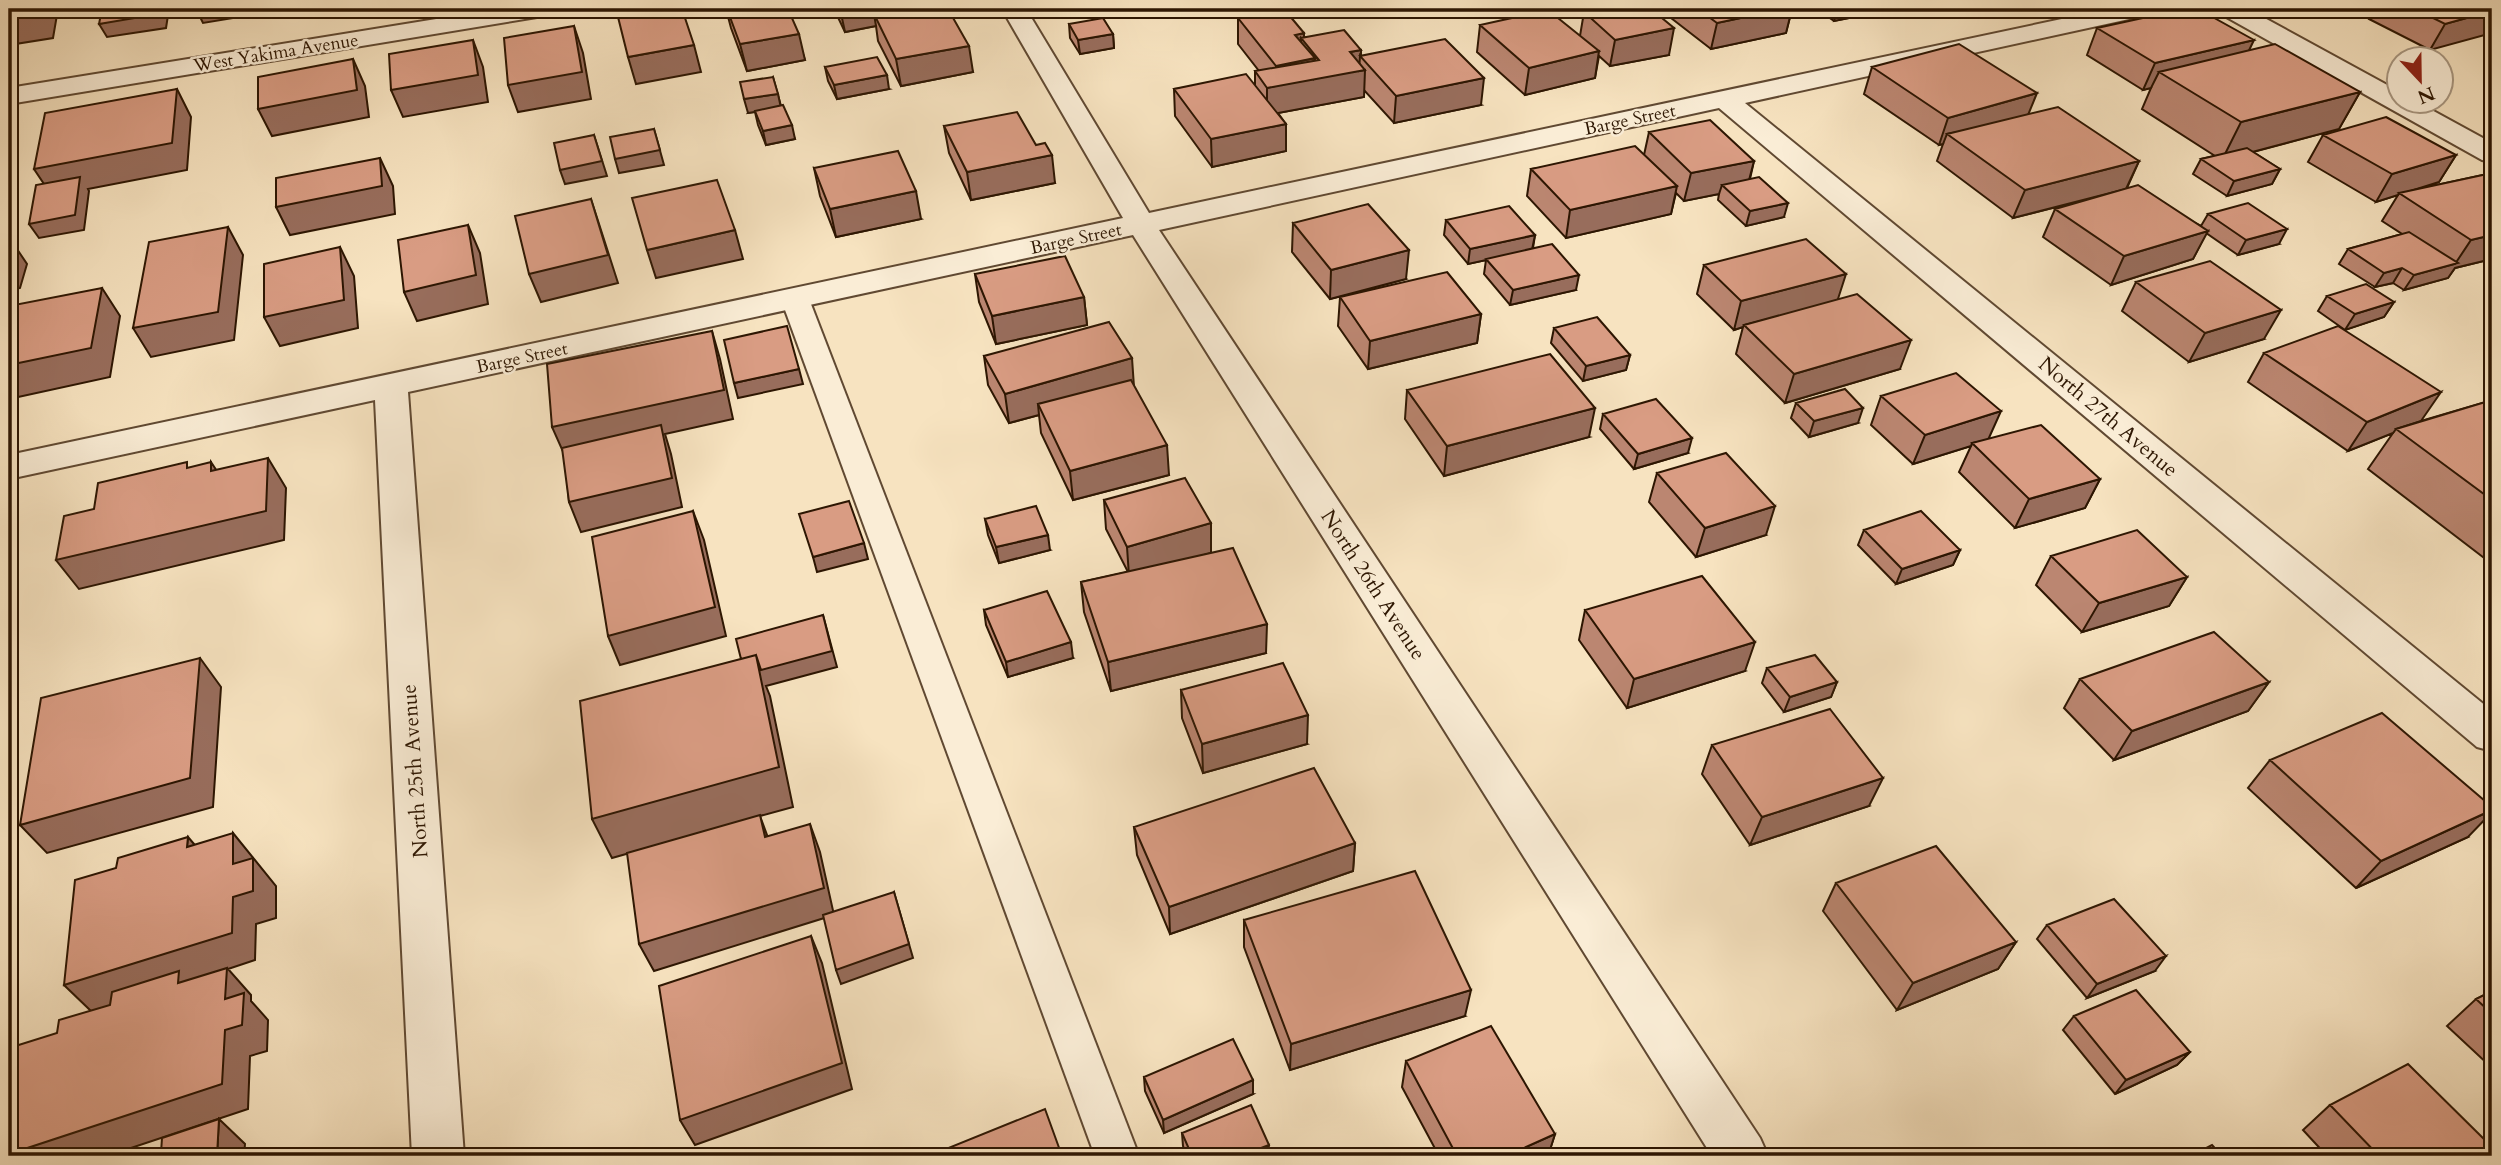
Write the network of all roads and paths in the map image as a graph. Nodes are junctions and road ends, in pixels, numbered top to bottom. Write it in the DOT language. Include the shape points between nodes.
graph roads {
  1 [pos="543,9"];
  2 [pos="1014,9"];
  3 [pos="2143,9"];
  4 [pos="2230,9"];
  5 [pos="9,96"];
  6 [pos="1724,99"];
  7 [pos="2492,154"];
  8 [pos="1142,226"];
  9 [pos="795,299"];
  10 [pos="391,385"];
  11 [pos="9,467"];
  12 [pos="2492,735"];
  13 [pos="438,1156"];
  14 [pos="1117,1156"];
  15 [pos="1742,1156"];
  1 -- 5 [label="street, West Yakima Avenue"];
  2 -- 8 [label="street, North 26th Avenue"];
  3 -- 6 [label="street, Barge Street"];
  4 -- 7 [label="street"];
  6 -- 8 [label="street, Barge Street"];
  6 -- 12 [label="street, North 27th Avenue"];
  8 -- 9 [label="street, Barge Street"];
  8 -- 15 [label="street, North 26th Avenue"];
  9 -- 10 [label="street, Barge Street"];
  9 -- 14 [label="lane"];
  10 -- 11 [label="street, Barge Street"];
  10 -- 13 [label="street, North 25th Avenue"];
}
